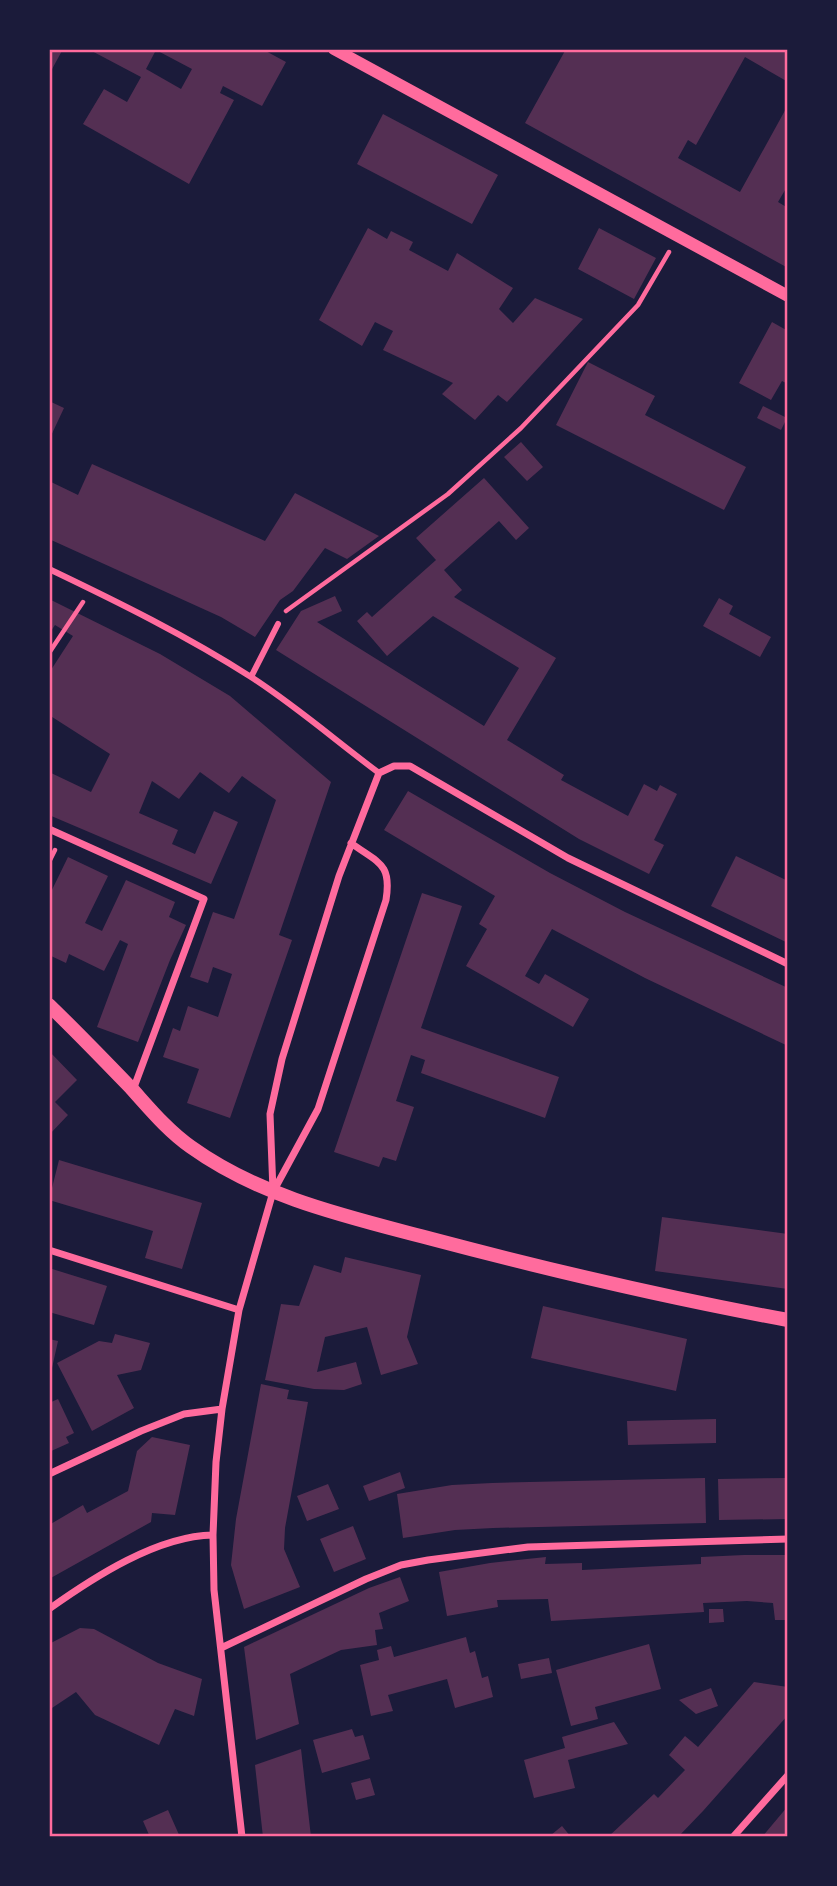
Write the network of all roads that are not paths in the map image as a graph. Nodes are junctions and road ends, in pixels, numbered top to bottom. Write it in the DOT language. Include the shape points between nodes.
graph roads {
  1 [pos="334,49"];
  2 [pos="788,296"];
  3 [pos="49,569"];
  4 [pos="278,624"];
  5 [pos="251,677"];
  6 [pos="379,773"];
  7 [pos="49,829"];
  8 [pos="351,843"];
  9 [pos="788,964"];
  10 [pos="49,1005"];
  11 [pos="133,1090"];
  12 [pos="273,1192"];
  13 [pos="49,1250"];
  14 [pos="239,1310"];
  15 [pos="788,1320"];
  16 [pos="222,1409"];
  17 [pos="49,1474"];
  18 [pos="213,1535"];
  19 [pos="788,1539"];
  20 [pos="49,1609"];
  21 [pos="222,1648"];
  22 [pos="788,1775"];
  23 [pos="242,1837"];
  24 [pos="733,1837"];
  1 -- 2 [label="street"];
  3 -- 5 [label="street"];
  4 -- 5 [label="street"];
  5 -- 6 [label="street"];
  6 -- 8 [label="street"];
  6 -- 9 [label="street" via="394,766 410,766 568,858"];
  7 -- 11 [label="street" via="204,898"];
  8 -- 12 [label="street" via="282,1059 270,1114"];
  8 -- 12 [label="street" via="384,867 389,883 386,900 318,1109"];
  10 -- 11 [label="main road"];
  11 -- 12 [label="main road" via="191,1147"];
  12 -- 14 [label="street"];
  12 -- 15 [label="main road" via="482,1252"];
  13 -- 14 [label="street"];
  14 -- 16 [label="street"];
  16 -- 17 [label="street" via="184,1414"];
  16 -- 18 [label="street"];
  18 -- 20 [label="street" via="186,1537 149,1551"];
  18 -- 21 [label="street"];
  19 -- 21 [label="street" via="528,1547 401,1565"];
  21 -- 23 [label="street"];
  22 -- 24 [label="street"];
}
